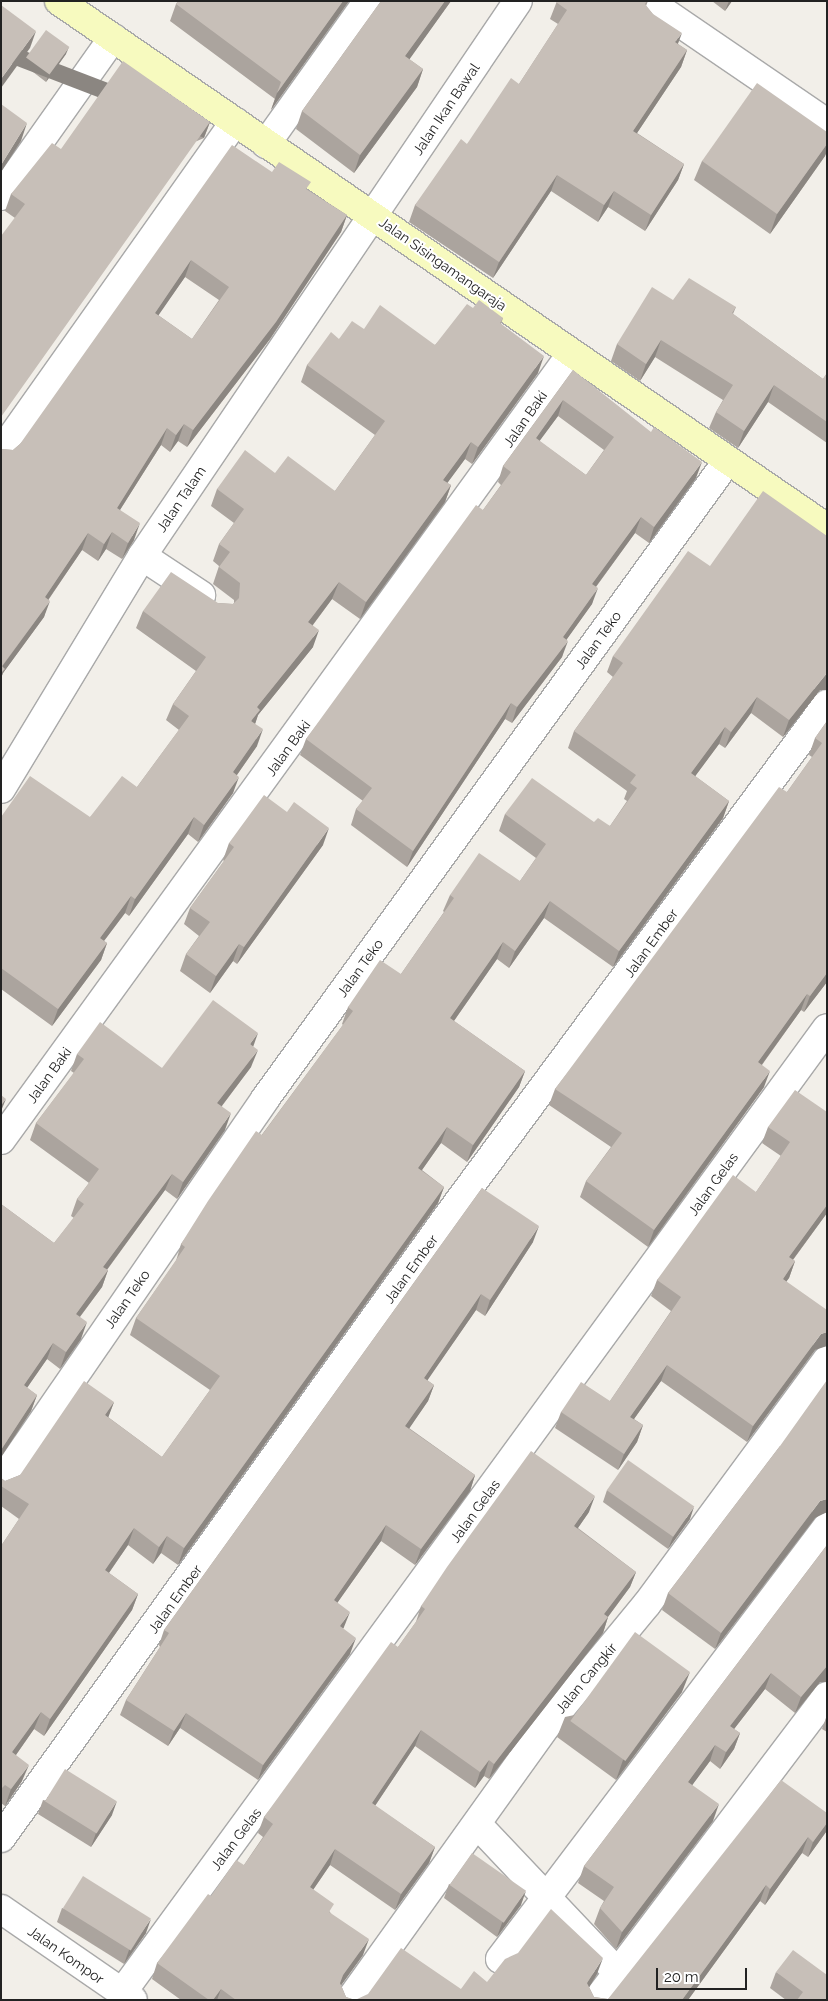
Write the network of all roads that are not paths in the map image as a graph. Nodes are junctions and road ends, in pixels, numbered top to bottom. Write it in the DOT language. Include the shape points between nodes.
graph roads {
  1 [pos="59,1"];
  2 [pos="368,1"];
  3 [pos="518,1"];
  4 [pos="648,1"];
  5 [pos="112,38"];
  6 [pos="235,122"];
  7 [pos="827,123"];
  8 [pos="266,144"];
  9 [pos="1,196"];
  10 [pos="373,216"];
  11 [pos="572,353"];
  12 [pos="1,452"];
  13 [pos="728,460"];
  14 [pos="827,528"];
  15 [pos="142,556"];
  16 [pos="220,607"];
  17 [pos="827,704"];
  18 [pos="1,789"];
  19 [pos="827,1028"];
  20 [pos="1,1140"];
  21 [pos="827,1360"];
  22 [pos="4,1472"];
  23 [pos="827,1527"];
  24 [pos="827,1696"];
  25 [pos="477,1824"];
  26 [pos="1,1838"];
  27 [pos="547,1898"];
  28 [pos="1,1909"];
  29 [pos="500,1959"];
  30 [pos="618,1973"];
  31 [pos="127,1997"];
  32 [pos="350,2000"];
  33 [pos="597,2000"];
  1 -- 5 [label="street, Jalan Sisingamangaraja"];
  2 -- 8 [label="street"];
  3 -- 10 [label="street, Jalan Ikan Bawal"];
  4 -- 7 [label="street"];
  5 -- 6 [label="street, Jalan Sisingamangaraja"];
  5 -- 9 [label="street"];
  6 -- 8 [label="street, Jalan Sisingamangaraja"];
  6 -- 12 [label="street"];
  8 -- 10 [label="street, Jalan Sisingamangaraja"];
  10 -- 11 [label="street, Jalan Sisingamangaraja"];
  10 -- 15 [label="street, Jalan Talam"];
  11 -- 13 [label="street, Jalan Sisingamangaraja"];
  11 -- 20 [label="street, Jalan Baki"];
  13 -- 14 [label="street, Jalan Sisingamangaraja"];
  13 -- 22 [label="street, Jalan Teko" via="265,1099"];
  15 -- 16 [label="street"];
  15 -- 18 [label="street, Jalan Talam"];
  17 -- 26 [label="street, Jalan Ember" via="448,1216"];
  19 -- 31 [label="street, Jalan Gelas"];
  21 -- 25 [label="street, Jalan Cangkir" via="647,1604 546,1726"];
  23 -- 27 [label="street"];
  24 -- 30 [label="street"];
  25 -- 27 [label="street"];
  25 -- 32 [label="street, Jalan Cangkir"];
  27 -- 29 [label="street"];
  27 -- 30 [label="street"];
  28 -- 31 [label="street, Jalan Kompor"];
  30 -- 33 [label="street"];
}
